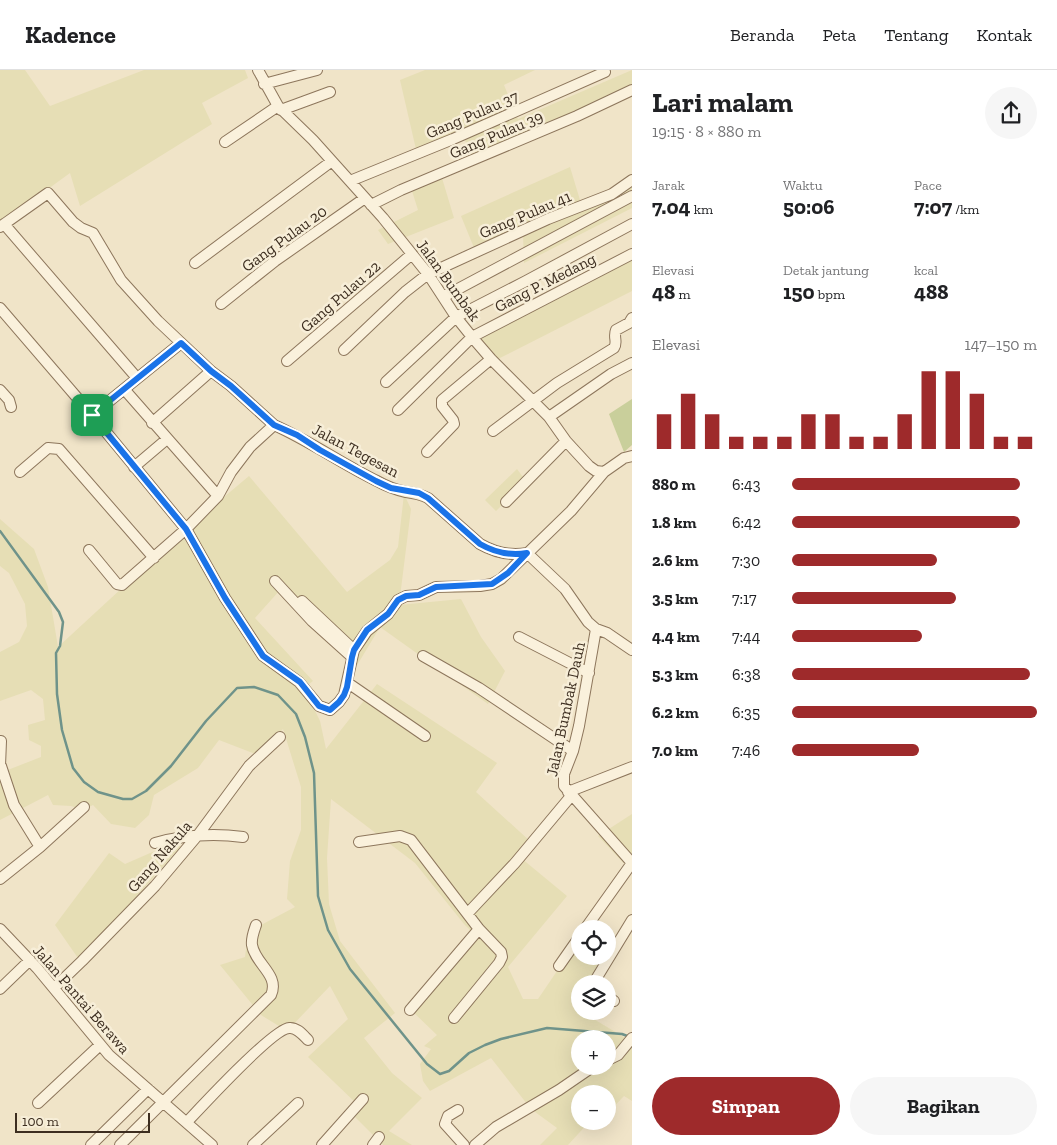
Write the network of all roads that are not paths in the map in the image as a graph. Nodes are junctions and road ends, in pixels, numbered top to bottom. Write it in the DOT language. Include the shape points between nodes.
graph roads {
  1 [pos="258,70"];
  2 [pos="317,70"];
  3 [pos="605,72"];
  4 [pos="264,84"];
  5 [pos="632,90"];
  6 [pos="330,92"];
  7 [pos="279,108"];
  8 [pos="225,142"];
  9 [pos="332,161"];
  10 [pos="632,180"];
  11 [pos="350,181"];
  12 [pos="632,196"];
  13 [pos="368,202"];
  14 [pos="632,224"];
  15 [pos="2,226"];
  16 [pos="412,254"];
  17 [pos="632,254"];
  18 [pos="195,263"];
  19 [pos="428,274"];
  20 [pos="443,297"];
  21 [pos="222,304"];
  22 [pos="0,308"];
  23 [pos="456,317"];
  24 [pos="632,318"];
  25 [pos="472,337"];
  26 [pos="181,343"];
  27 [pos="344,350"];
  28 [pos="491,359"];
  29 [pos="287,361"];
  30 [pos="632,363"];
  31 [pos="211,371"];
  32 [pos="137,378"];
  33 [pos="386,382"];
  34 [pos="0,390"];
  35 [pos="124,390"];
  36 [pos="533,400"];
  37 [pos="10,406"];
  38 [pos="398,410"];
  39 [pos="92,415"];
  40 [pos="549,417"];
  41 [pos="152,423"];
  42 [pos="274,425"];
  43 [pos="493,431"];
  44 [pos="167,439"];
  45 [pos="566,442"];
  46 [pos="427,452"];
  47 [pos="632,456"];
  48 [pos="134,467"];
  49 [pos="20,472"];
  50 [pos="604,472"];
  51 [pos="218,496"];
  52 [pos="506,502"];
  53 [pos="186,529"];
  54 [pos="89,550"];
  55 [pos="527,553"];
  56 [pos="154,558"];
  57 [pos="275,580"];
  58 [pos="300,599"];
  59 [pos="596,629"];
  60 [pos="519,637"];
  61 [pos="632,650"];
  62 [pos="353,653"];
  63 [pos="423,656"];
  64 [pos="589,673"];
  65 [pos="348,683"];
  66 [pos="425,736"];
  67 [pos="280,737"];
  68 [pos="1,740"];
  69 [pos="573,751"];
  70 [pos="1,766"];
  71 [pos="632,767"];
  72 [pos="570,794"];
  73 [pos="84,808"];
  74 [pos="198,835"];
  75 [pos="242,836"];
  76 [pos="359,842"];
  77 [pos="155,843"];
  78 [pos="40,847"];
  79 [pos="632,863"];
  80 [pos="0,879"];
  81 [pos="468,913"];
  82 [pos="591,920"];
  83 [pos="632,920"];
  84 [pos="256,925"];
  85 [pos="0,929"];
  86 [pos="479,929"];
  87 [pos="571,948"];
  88 [pos="30,960"];
  89 [pos="558,966"];
  90 [pos="598,975"];
  91 [pos="54,988"];
  92 [pos="0,989"];
  93 [pos="410,1010"];
  94 [pos="454,1018"];
  95 [pos="308,1040"];
  96 [pos="630,1042"];
  97 [pos="100,1046"];
  98 [pos="616,1056"];
  99 [pos="581,1075"];
  100 [pos="148,1090"];
  101 [pos="363,1099"];
  102 [pos="164,1102"];
  103 [pos="38,1103"];
  104 [pos="298,1103"];
  105 [pos="458,1110"];
  106 [pos="187,1122"];
  107 [pos="206,1143"];
  108 [pos="91,1145"];
  109 [pos="120,1145"];
  110 [pos="253,1145"];
  111 [pos="322,1145"];
  112 [pos="464,1145"];
  113 [pos="475,1145"];
  1 -- 4 [label="street, Jalan Bumbak"];
  2 -- 4 [label="street"];
  3 -- 11 [label="street, Gang Pulau 37"];
  4 -- 7 [label="street, Jalan Bumbak"];
  5 -- 13 [label="street, Gang Pulau 39"];
  6 -- 7 [label="street"];
  7 -- 8 [label="street"];
  7 -- 9 [label="street, Jalan Bumbak"];
  9 -- 11 [label="street, Jalan Bumbak"];
  9 -- 18 [label="street"];
  10 -- 19 [label="street, Gang Pulau 41" via="612,194 548,219"];
  11 -- 13 [label="street, Jalan Bumbak"];
  12 -- 20 [label="street"];
  13 -- 16 [label="street, Jalan Bumbak"];
  13 -- 21 [label="street, Gang Pulau 20" via="275,261"];
  14 -- 23 [label="street"];
  15 -- 26 [label="street, Jalan Tegesan" via="48,193 73,222 93,233 121,280"];
  15 -- 32 [label="street"];
  16 -- 19 [label="street, Jalan Bumbak"];
  16 -- 29 [label="street, Gang Pulau 22"];
  17 -- 25 [label="street, Gang P. Medang"];
  19 -- 20 [label="street, Jalan Bumbak"];
  19 -- 27 [label="street, Gang Pulau 41"];
  20 -- 23 [label="street, Jalan Bumbak"];
  22 -- 39 [label="street"];
  23 -- 25 [label="street, Jalan Bumbak"];
  23 -- 33 [label="street"];
  24 -- 36 [label="street" via="616,330 614,348"];
  25 -- 28 [label="street, Jalan Bumbak"];
  25 -- 38 [label="street, Gang P. Medang"];
  26 -- 31 [label="street, Jalan Tegesan"];
  26 -- 32 [label="street"];
  28 -- 36 [label="street, Jalan Bumbak"];
  28 -- 46 [label="street" via="442,400 442,406 454,424"];
  30 -- 40 [label="street"];
  31 -- 41 [label="street"];
  31 -- 42 [label="street, Jalan Tegesan"];
  32 -- 35 [label="street"];
  34 -- 37 [label="street"];
  35 -- 39 [label="street"];
  35 -- 41 [label="street"];
  36 -- 40 [label="street, Jalan Bumbak"];
  36 -- 43 [label="street"];
  39 -- 48 [label="street"];
  40 -- 45 [label="street, Jalan Bumbak"];
  41 -- 44 [label="street"];
  42 -- 51 [label="street" via="230,472"];
  42 -- 55 [label="street, Jalan Tegesan" via="376,481 428,498 489,550 517,555"];
  44 -- 48 [label="street"];
  44 -- 51 [label="street"];
  45 -- 50 [label="street, Jalan Bumbak" via="592,469"];
  45 -- 52 [label="street"];
  47 -- 50 [label="street"];
  48 -- 53 [label="street"];
  49 -- 56 [label="street" via="48,448 59,449"];
  50 -- 55 [label="street" via="571,511"];
  51 -- 53 [label="street"];
  53 -- 56 [label="street"];
  53 -- 65 [label="street" via="263,656 300,682 319,706 330,710 344,695"];
  54 -- 56 [label="street" via="117,584 122,585"];
  55 -- 59 [label="street, Jalan Bumbak Dauh" via="564,589"];
  55 -- 62 [label="street" via="492,584 436,587 402,598 367,630"];
  57 -- 62 [label="street" via="312,621"];
  58 -- 62 [label="street"];
  59 -- 61 [label="street"];
  59 -- 64 [label="street, Jalan Bumbak Dauh"];
  60 -- 64 [label="street"];
  62 -- 65 [label="street"];
  63 -- 69 [label="street" via="479,688"];
  64 -- 69 [label="street, Jalan Bumbak Dauh"];
  65 -- 66 [label="street"];
  67 -- 74 [label="street, Gang Nakula" via="249,766"];
  68 -- 70 [label="street"];
  69 -- 72 [label="street, Jalan Bumbak Dauh" via="563,780"];
  70 -- 78 [label="street" via="14,805"];
  71 -- 72 [label="street"];
  72 -- 79 [label="street, Jalan Bumbak Dauh"];
  72 -- 81 [label="street" via="509,870"];
  73 -- 78 [label="street"];
  74 -- 75 [label="street"];
  74 -- 77 [label="street"];
  74 -- 91 [label="street, Gang Nakula" via="155,886"];
  76 -- 81 [label="street" via="400,836 411,840"];
  78 -- 80 [label="street"];
  79 -- 82 [label="street"];
  81 -- 86 [label="street"];
  83 -- 90 [label="street"];
  84 -- 102 [label="street" via="252,944 256,957 273,980 271,995"];
  85 -- 88 [label="street, Jalan Pantai Berawa"];
  86 -- 93 [label="street"];
  86 -- 94 [label="street" via="502,957"];
  87 -- 89 [label="street"];
  88 -- 91 [label="street, Jalan Pantai Berawa"];
  88 -- 92 [label="street"];
  91 -- 97 [label="street, Jalan Pantai Berawa"];
  95 -- 106 [label="street" via="295,1029 281,1030"];
  96 -- 98 [label="street"];
  97 -- 100 [label="street, Jalan Pantai Berawa"];
  97 -- 103 [label="street"];
  99 -- 113 [label="street" via="496,1127"];
  100 -- 102 [label="street, Jalan Pantai Berawa"];
  100 -- 108 [label="street"];
  101 -- 111 [label="street"];
  102 -- 106 [label="street, Jalan Pantai Berawa"];
  102 -- 109 [label="street"];
  104 -- 110 [label="street"];
  105 -- 112 [label="street" via="448,1116 444,1124"];
  106 -- 107 [label="street, Jalan Pantai Berawa"];
}
